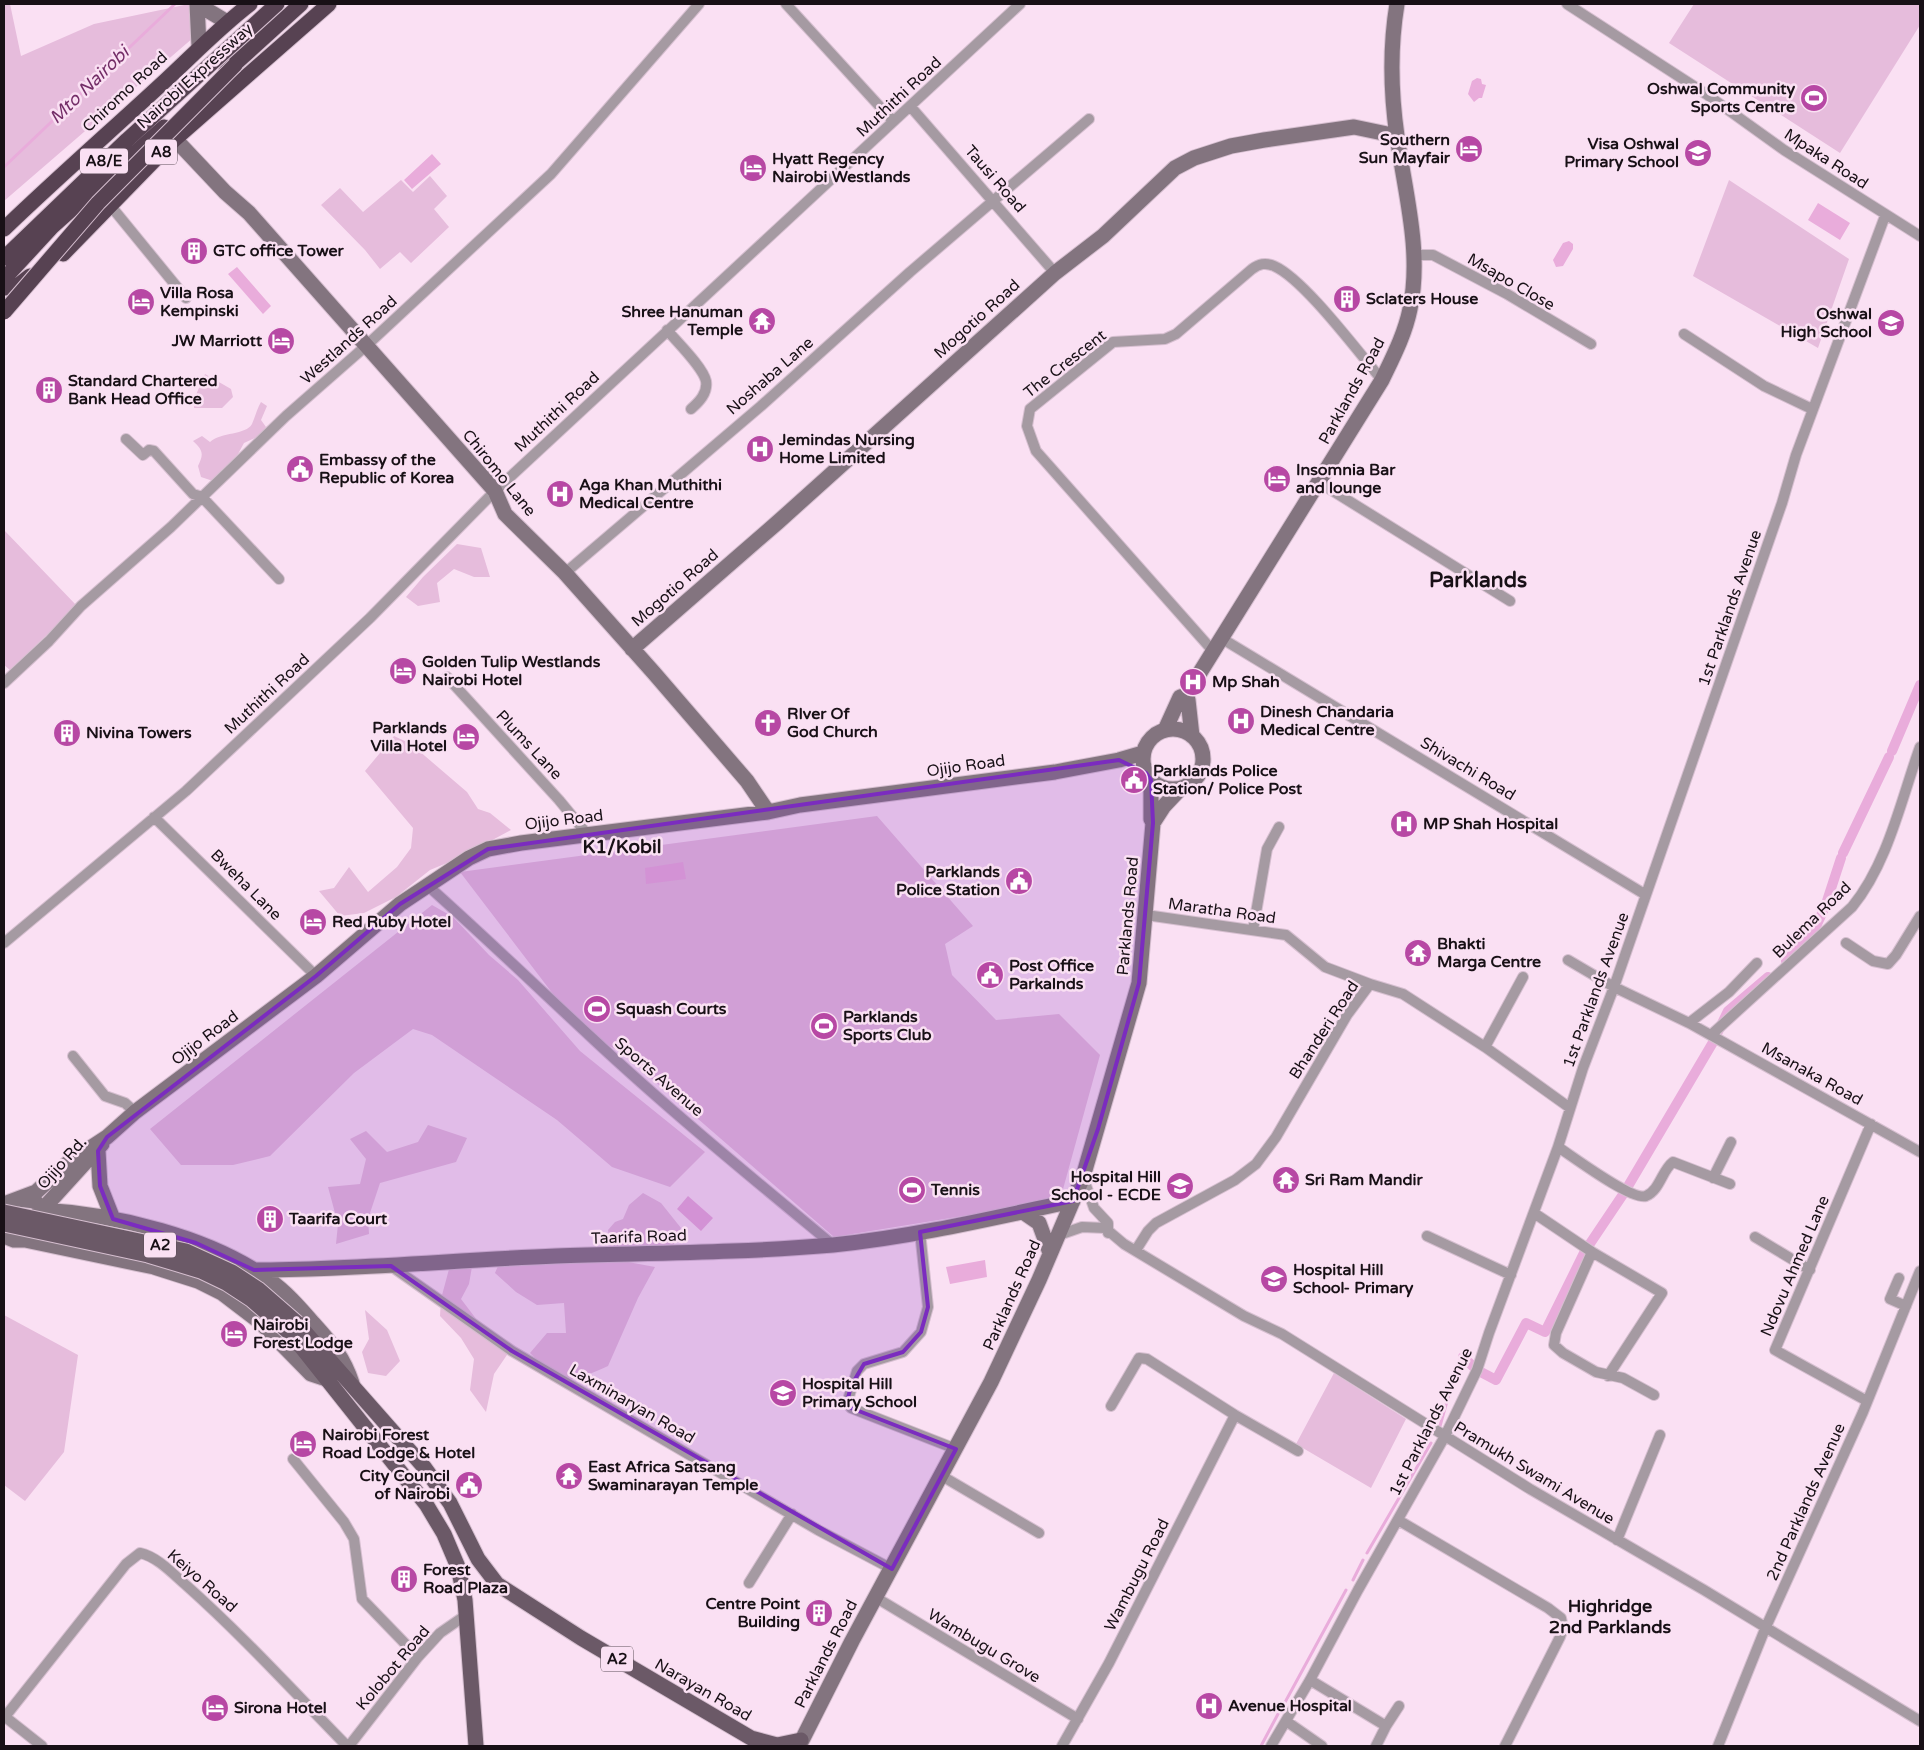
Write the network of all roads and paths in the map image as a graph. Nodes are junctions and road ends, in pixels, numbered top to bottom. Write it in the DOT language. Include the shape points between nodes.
graph roads {
  1 [pos="197,4"];
  2 [pos="250,4"];
  3 [pos="277,4"];
  4 [pos="301,4"];
  5 [pos="329,4"];
  6 [pos="699,4"];
  7 [pos="786,4"];
  8 [pos="1020,4"];
  9 [pos="1397,4"];
  10 [pos="1567,4"];
  11 [pos="227,22"];
  12 [pos="199,46"];
  13 [pos="235,65"];
  14 [pos="910,106"];
  15 [pos="1088,119"];
  16 [pos="893,121"];
  17 [pos="1397,136"];
  18 [pos="175,138"];
  19 [pos="993,200"];
  20 [pos="110,206"];
  21 [pos="1885,216"];
  22 [pos="94,221"];
  23 [pos="4,229"];
  24 [pos="1920,236"];
  25 [pos="1415,255"];
  26 [pos="4,258"];
  27 [pos="1055,273"];
  28 [pos="4,279"];
  29 [pos="4,288"];
  30 [pos="186,298"];
  31 [pos="4,311"];
  32 [pos="667,330"];
  33 [pos="1684,334"];
  34 [pos="1591,344"];
  35 [pos="367,345"];
  36 [pos="1382,380"];
  37 [pos="691,409"];
  38 [pos="1812,409"];
  39 [pos="126,439"];
  40 [pos="1320,483"];
  41 [pos="494,491"];
  42 [pos="202,497"];
  43 [pos="565,573"];
  44 [pos="279,579"];
  45 [pos="1510,601"];
  46 [pos="1221,638"];
  47 [pos="632,649"];
  48 [pos="1213,651"];
  49 [pos="447,677"];
  50 [pos="4,683"];
  51 [pos="1186,696"];
  52 [pos="1165,730"];
  53 [pos="1192,736"];
  54 [pos="1920,747"];
  55 [pos="1143,753"];
  56 [pos="1119,760"];
  57 [pos="1148,776"];
  58 [pos="1181,788"];
  59 [pos="768,812"];
  60 [pos="154,817"];
  61 [pos="1154,823"];
  62 [pos="1279,827"];
  63 [pos="587,834"];
  64 [pos="427,886"];
  65 [pos="1646,895"];
  66 [pos="1146,915"];
  67 [pos="1920,916"];
  68 [pos="1253,930"];
  69 [pos="4,943"];
  70 [pos="1846,943"];
  71 [pos="1568,960"];
  72 [pos="1757,963"];
  73 [pos="316,976"];
  74 [pos="1523,977"];
  75 [pos="1370,984"];
  76 [pos="1614,987"];
  77 [pos="1689,1023"];
  78 [pos="1711,1035"];
  79 [pos="1485,1047"];
  80 [pos="73,1056"];
  81 [pos="1570,1108"];
  82 [pos="135,1112"];
  83 [pos="1871,1124"];
  84 [pos="107,1137"];
  85 [pos="1732,1142"];
  86 [pos="1558,1147"];
  87 [pos="98,1151"];
  88 [pos="1920,1152"];
  89 [pos="1083,1177"];
  90 [pos="1713,1178"];
  91 [pos="1730,1184"];
  92 [pos="8,1200"];
  93 [pos="1072,1201"];
  94 [pos="42,1210"];
  95 [pos="4,1212"];
  96 [pos="1023,1212"];
  97 [pos="1534,1213"];
  98 [pos="113,1219"];
  99 [pos="4,1224"];
  100 [pos="920,1232"];
  101 [pos="1108,1233"];
  102 [pos="1059,1235"];
  103 [pos="4,1236"];
  104 [pos="1427,1236"];
  105 [pos="1755,1237"];
  106 [pos="25,1240"];
  107 [pos="833,1245"];
  108 [pos="4,1250"];
  109 [pos="1136,1250"];
  110 [pos="1592,1252"];
  111 [pos="1050,1253"];
  112 [pos="391,1266"];
  113 [pos="254,1270"];
  114 [pos="310,1270"];
  115 [pos="1810,1270"];
  116 [pos="1920,1271"];
  117 [pos="1511,1276"];
  118 [pos="1899,1278"];
  119 [pos="287,1294"];
  120 [pos="1906,1306"];
  121 [pos="294,1328"];
  122 [pos="1608,1376"];
  123 [pos="329,1380"];
  124 [pos="352,1383"];
  125 [pos="1654,1395"];
  126 [pos="1867,1401"];
  127 [pos="1111,1406"];
  128 [pos="1235,1415"];
  129 [pos="1660,1435"];
  130 [pos="1445,1436"];
  131 [pos="956,1449"];
  132 [pos="1298,1451"];
  133 [pos="293,1459"];
  134 [pos="942,1476"];
  135 [pos="792,1514"];
  136 [pos="1398,1520"];
  137 [pos="1039,1533"];
  138 [pos="1617,1540"];
  139 [pos="892,1569"];
  140 [pos="749,1583"];
  141 [pos="875,1597"];
  142 [pos="466,1615"];
  143 [pos="1765,1629"];
  144 [pos="418,1657"];
  145 [pos="1310,1680"];
  146 [pos="1399,1706"];
  147 [pos="4,1717"];
  148 [pos="1078,1719"];
  149 [pos="1286,1721"];
  150 [pos="1920,1721"];
  151 [pos="1386,1726"];
  152 [pos="754,1742"];
  153 [pos="800,1743"];
  154 [pos="42,1746"];
  155 [pos="348,1746"];
  156 [pos="476,1746"];
  157 [pos="1062,1746"];
  158 [pos="1271,1746"];
  159 [pos="1322,1746"];
  160 [pos="1376,1746"];
  161 [pos="1505,1746"];
  162 [pos="1718,1746"];
  1 -- 11 [label="main road"];
  1 -- 12 [label="main road"];
  2 -- 11 [label="highway, Chiromo Road"];
  3 -- 26 [label="highway, Nairobi Expressway / A8/E" via="127,140"];
  4 -- 13 [label="highway, Nairobi Expressway / A8/E"];
  5 -- 18 [label="highway, A8"];
  6 -- 35 [label="street, Westlands Road" via="551,174"];
  7 -- 16 [label="street"];
  8 -- 14 [label="street, Muthithi Road"];
  9 -- 17 [label="main road, Parklands Road" via="1393,48"];
  10 -- 21 [label="street, Mpaka Road"];
  11 -- 12 [label="highway, Chiromo Road"];
  12 -- 23 [label="highway, Chiromo Road"];
  13 -- 28 [label="highway, Nairobi Expressway / A8/E, bridge" via="52,228"];
  13 -- 31 [label="highway, bridge" via="98,203"];
  14 -- 16 [label="street, Muthithi Road"];
  14 -- 19 [label="street, Tausi Road"];
  15 -- 19 [label="street, Noshaba Lane"];
  16 -- 32 [label="street, Muthithi Road"];
  17 -- 25 [label="main road, Parklands Road"];
  17 -- 27 [label="main road, Mogotio Road" via="1354,127 1231,146 1194,158 1175,168 1103,236"];
  18 -- 20 [label="highway, A8"];
  18 -- 35 [label="main road, Chiromo Lane" via="249,213"];
  19 -- 27 [label="street, Tausi Road"];
  19 -- 43 [label="street, Noshaba Lane" via="761,406"];
  20 -- 22 [label="highway, A8"];
  20 -- 30 [label="street"];
  21 -- 24 [label="street, Mpaka Road"];
  21 -- 38 [label="street, 1st Parklands Avenue"];
  22 -- 29 [label="highway" via="16,287"];
  22 -- 31 [label="highway, A8" via="24,296"];
  25 -- 34 [label="street, Msapo Close" via="1433,255"];
  25 -- 36 [label="main road, Parklands Road" via="1408,320"];
  27 -- 47 [label="main road, Mogotio Road"];
  32 -- 37 [label="street" via="706,381 704,393"];
  32 -- 41 [label="street, Muthithi Road"];
  33 -- 38 [label="street" via="1764,386"];
  35 -- 41 [label="main road, Chiromo Lane"];
  35 -- 42 [label="street, Westlands Road" via="286,416"];
  36 -- 40 [label="main road, Parklands Road"];
  36 -- 48 [label="street, The Crescent" via="1300,286 1274,266 1262,264 1176,334 1157,340 1113,342 1030,409 1027,426 1036,451"];
  38 -- 65 [label="street, 1st Parklands Avenue"];
  39 -- 42 [label="street" via="143,455 149,450 154,451 193,494"];
  40 -- 45 [label="street"];
  40 -- 46 [label="main road, Parklands Road"];
  41 -- 43 [label="main road, Chiromo Lane" via="505,514"];
  41 -- 60 [label="street, Muthithi Road" via="342,645"];
  42 -- 44 [label="street"];
  42 -- 50 [label="street, Westlands Road" via="81,606"];
  43 -- 47 [label="main road, Chiromo Lane"];
  46 -- 48 [label="main road, Parklands Road"];
  46 -- 65 [label="street, Shivachi Road"];
  47 -- 59 [label="main road, Chiromo Lane" via="747,781"];
  48 -- 51 [label="main road, Parklands Road"];
  49 -- 63 [label="street, Plums Lane"];
  51 -- 52 [label="main road, Parklands Road" via="1180,697"];
  51 -- 53 [label="main road"];
  52 -- 53 [label="main road" via="1175,729"];
  52 -- 55 [label="main road" via="1155,734"];
  53 -- 58 [label="main road" via="1202,752 1201,770"];
  54 -- 78 [label="street, Bulema Road" via="1866,890 1852,907"];
  55 -- 56 [label="main road, Ojijo Road"];
  55 -- 57 [label="main road"];
  56 -- 57 [label="main road"];
  56 -- 59 [label="main road, Ojijo Road"];
  57 -- 58 [label="main road" via="1160,786"];
  57 -- 61 [label="main road, Parklands Road"];
  58 -- 61 [label="main road, Parklands Road"];
  59 -- 63 [label="main road, Ojijo Road"];
  60 -- 69 [label="street, Muthithi Road"];
  60 -- 73 [label="street, Bweha Lane"];
  61 -- 66 [label="main road, Parklands Road"];
  62 -- 68 [label="street" via="1267,850"];
  63 -- 64 [label="main road, Ojijo Road" via="488,850 469,858"];
  64 -- 73 [label="main road, Ojijo Road" via="400,904"];
  64 -- 107 [label="street, Sports Avenue" via="730,1160"];
  65 -- 76 [label="street, 1st Parklands Avenue"];
  66 -- 68 [label="street, Maratha Road"];
  66 -- 89 [label="main road, Parklands Road" via="1139,982"];
  67 -- 70 [label="street" via="1888,964 1873,961"];
  68 -- 75 [label="street, Maratha Road" via="1286,935 1325,967"];
  71 -- 76 [label="street, Msanaka Road"];
  72 -- 77 [label="street" via="1729,992"];
  73 -- 82 [label="main road, Ojijo Road"];
  74 -- 79 [label="street"];
  75 -- 79 [label="street, Bhanderi Road" via="1403,994"];
  75 -- 109 [label="street, Bhanderi Road" via="1347,1015 1276,1137 1256,1164 1235,1180 1156,1224"];
  76 -- 77 [label="street, Msanaka Road"];
  76 -- 81 [label="street, 1st Parklands Avenue"];
  77 -- 78 [label="street, Msanaka Road"];
  78 -- 83 [label="street, Msanaka Road"];
  79 -- 81 [label="street, Bhanderi Road"];
  80 -- 82 [label="street" via="105,1096 125,1103"];
  81 -- 86 [label="street, 1st Parklands Avenue"];
  82 -- 84 [label="main road, Ojijo Road"];
  83 -- 88 [label="street, Msanaka Road"];
  83 -- 115 [label="street, Ndovu Ahmed Lane"];
  84 -- 87 [label="main road, Ojijo Rd."];
  84 -- 92 [label="main road, Ojijo Rd." via="69,1162 36,1192"];
  85 -- 90 [label="street"];
  86 -- 90 [label="street" via="1625,1190 1640,1196 1654,1190 1673,1162"];
  86 -- 97 [label="street, 1st Parklands Avenue"];
  87 -- 94 [label="main road, Ojijo Rd."];
  87 -- 98 [label="main road" via="100,1186"];
  89 -- 93 [label="main road, Parklands Road"];
  89 -- 101 [label="street" via="1089,1200 1108,1223"];
  90 -- 91 [label="street"];
  92 -- 94 [label="main road" via="35,1202"];
  93 -- 96 [label="main road, Taarifa Road"];
  93 -- 102 [label="main road, Parklands Road"];
  94 -- 98 [label="main road" via="78,1212"];
  94 -- 106 [label="main road, Ojijo Rd." via="46,1219 44,1230"];
  95 -- 121 [label="main road, A2, bridge" via="186,1251 232,1272 258,1290"];
  96 -- 100 [label="main road, Taarifa Road"];
  96 -- 111 [label="main road" via="1039,1223"];
  97 -- 110 [label="street"];
  97 -- 117 [label="street, 1st Parklands Avenue"];
  98 -- 113 [label="main road" via="196,1243"];
  99 -- 121 [label="main road, A2, bridge" via="148,1255 201,1270"];
  100 -- 107 [label="main road, Taarifa Road"];
  100 -- 131 [label="street" via="928,1307 924,1326 903,1352 864,1364 857,1371 847,1403 851,1408"];
  101 -- 102 [label="street, Pramukh Swami Avenue" via="1105,1228 1090,1226"];
  101 -- 109 [label="street, Pramukh Swami Avenue"];
  102 -- 111 [label="main road, Parklands Road"];
  103 -- 106 [label="main road"];
  104 -- 117 [label="street"];
  105 -- 115 [label="street"];
  106 -- 108 [label="main road, Ojijo Rd."];
  106 -- 123 [label="main road" via="154,1267 198,1281 222,1293 260,1322 311,1374"];
  107 -- 112 [label="main road, Taarifa Road"];
  109 -- 130 [label="street, Pramukh Swami Avenue" via="1244,1316 1282,1334"];
  110 -- 122 [label="street" via="1556,1333 1554,1345 1588,1368"];
  110 -- 122 [label="street" via="1662,1293"];
  111 -- 131 [label="main road, Parklands Road" via="1016,1331"];
  112 -- 114 [label="main road, Taarifa Road"];
  112 -- 135 [label="street, Laxminaryan Road" via="512,1351"];
  113 -- 114 [label="main road, Taarifa Road"];
  113 -- 119 [label="main road"];
  114 -- 119 [label="main road" via="298,1278"];
  115 -- 126 [label="street, Ndovu Ahmed Lane" via="1775,1350"];
  116 -- 120 [label="street, 2nd Parklands Avenue"];
  117 -- 130 [label="street, 1st Parklands Avenue" via="1485,1349"];
  118 -- 120 [label="street" via="1890,1299"];
  119 -- 124 [label="main road" via="337,1350"];
  120 -- 126 [label="street, 2nd Parklands Avenue"];
  121 -- 123 [label="main road, A2"];
  121 -- 124 [label="main road, A2"];
  122 -- 125 [label="street" via="1623,1378"];
  123 -- 142 [label="main road, A2" via="426,1504 444,1534 458,1566"];
  124 -- 152 [label="main road, Narayan Road / A2" via="441,1489 487,1573 497,1584"];
  126 -- 143 [label="street, 2nd Parklands Avenue"];
  127 -- 128 [label="street" via="1139,1358 1147,1358"];
  128 -- 132 [label="street"];
  128 -- 148 [label="street, Wambugu Road"];
  129 -- 138 [label="street"];
  130 -- 136 [label="street, 1st Parklands Avenue"];
  130 -- 138 [label="street, Pramukh Swami Avenue"];
  131 -- 134 [label="main road, Parklands Road"];
  133 -- 144 [label="street" via="354,1539 362,1599"];
  134 -- 137 [label="street"];
  134 -- 139 [label="main road, Parklands Road"];
  135 -- 139 [label="street, Laxminaryan Road"];
  135 -- 140 [label="street"];
  136 -- 145 [label="street, 1st Parklands Avenue"];
  136 -- 161 [label="street" via="1561,1618 1563,1628 1560,1637"];
  138 -- 143 [label="street, Pramukh Swami Avenue"];
  139 -- 141 [label="main road, Parklands Road"];
  141 -- 148 [label="street, Wambugu Grove"];
  141 -- 153 [label="main road, Parklands Road"];
  142 -- 144 [label="street, Kolobot Road" via="440,1633"];
  142 -- 156 [label="main road, A2"];
  143 -- 150 [label="street, Pramukh Swami Avenue"];
  143 -- 162 [label="street, 2nd Parklands Avenue"];
  144 -- 155 [label="street, Kolobot Road"];
  145 -- 149 [label="street, 1st Parklands Avenue"];
  145 -- 151 [label="street"];
  146 -- 151 [label="street"];
  147 -- 154 [label="street"];
  147 -- 155 [label="street, Keiyo Road" via="126,1564 140,1553 164,1565 221,1616"];
  148 -- 157 [label="street, Wambugu Road"];
  149 -- 158 [label="street, 1st Parklands Avenue"];
  149 -- 159 [label="street"];
  151 -- 160 [label="street"];
  152 -- 153 [label="main road, Narayan Road" via="776,1745"];
}
